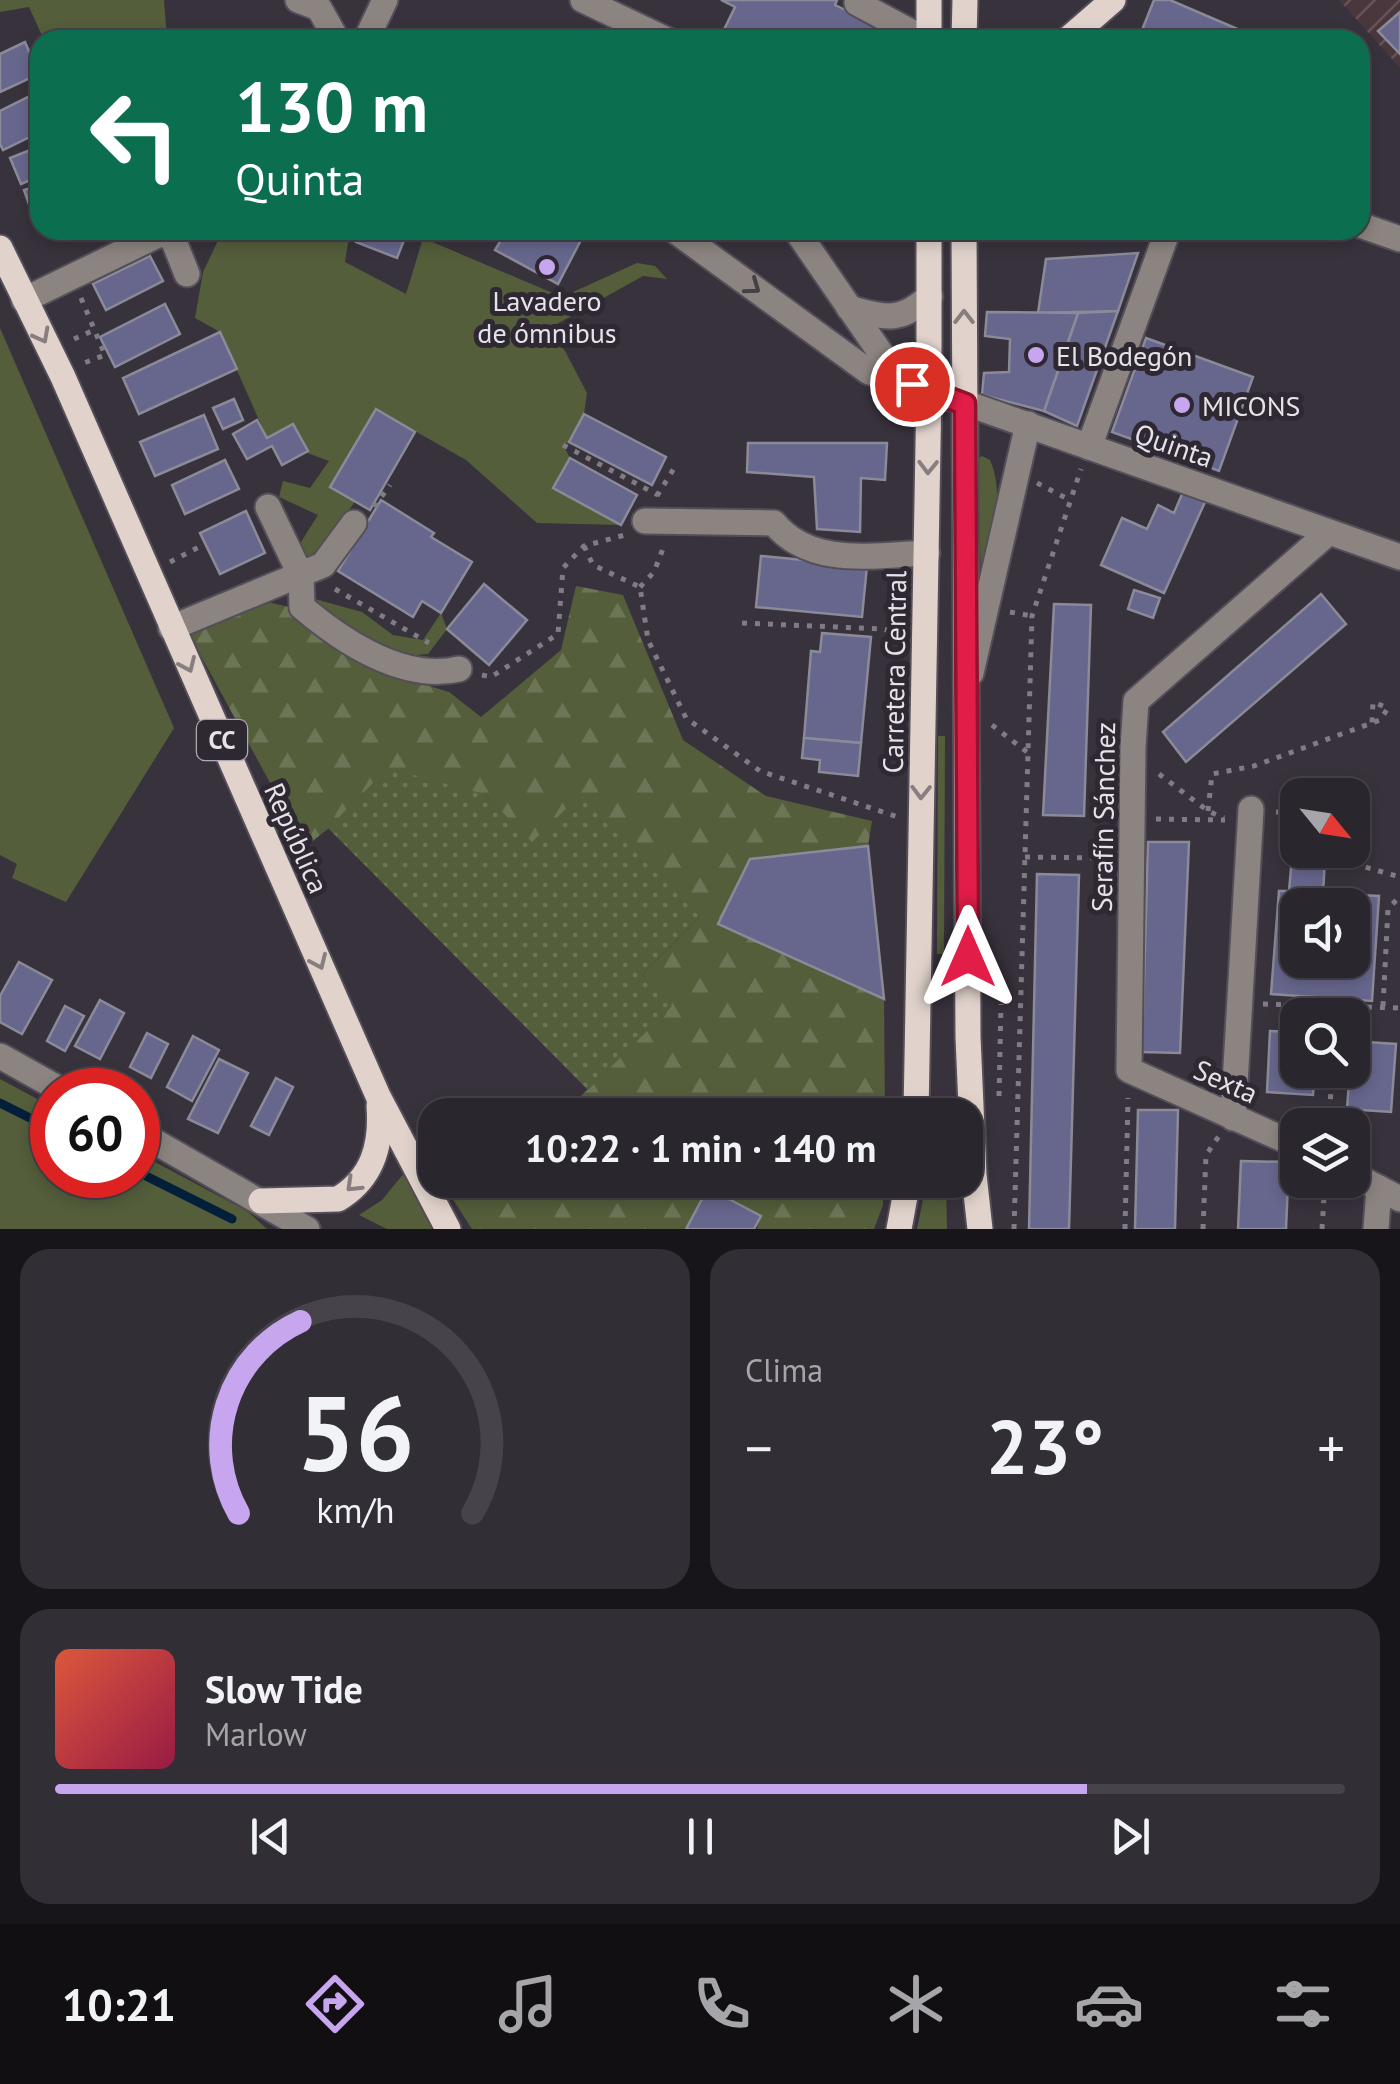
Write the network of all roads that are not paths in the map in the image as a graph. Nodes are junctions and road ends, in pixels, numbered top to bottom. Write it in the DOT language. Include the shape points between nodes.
graph roads {
  1 [pos="298,0"];
  2 [pos="385,0"];
  3 [pos="583,0"];
  4 [pos="859,0"];
  5 [pos="929,0"];
  6 [pos="964,0"];
  7 [pos="1113,0"];
  8 [pos="331,30"];
  9 [pos="371,30"];
  10 [pos="645,30"];
  11 [pos="909,30"];
  12 [pos="928,30"];
  13 [pos="965,30"];
  14 [pos="1079,30"];
  15 [pos="1370,229"];
  16 [pos="147,240"];
  17 [pos="172,240"];
  18 [pos="688,240"];
  19 [pos="803,240"];
  20 [pos="929,240"];
  21 [pos="964,240"];
  22 [pos="1164,240"];
  23 [pos="1400,240"];
  24 [pos="0,248"];
  25 [pos="187,274"];
  26 [pos="930,296"];
  27 [pos="24,300"];
  28 [pos="849,308"];
  29 [pos="902,376"];
  30 [pos="929,389"];
  31 [pos="965,404"];
  32 [pos="1028,424"];
  33 [pos="1089,447"];
  34 [pos="268,507"];
  35 [pos="354,523"];
  36 [pos="643,526"];
  37 [pos="1329,532"];
  38 [pos="926,553"];
  39 [pos="1400,557"];
  40 [pos="304,574"];
  41 [pos="171,628"];
  42 [pos="467,669"];
  43 [pos="967,696"];
  44 [pos="1243,820"];
  45 [pos="0,1056"];
  46 [pos="1129,1070"];
  47 [pos="30,1073"];
  48 [pos="378,1096"];
  49 [pos="917,1098"];
  50 [pos="1233,1118"];
  51 [pos="1280,1138"];
  52 [pos="160,1144"];
  53 [pos="1390,1194"];
  54 [pos="905,1198"];
  55 [pos="261,1201"];
  56 [pos="307,1229"];
  57 [pos="334,1229"];
  58 [pos="448,1229"];
  59 [pos="899,1229"];
  60 [pos="980,1229"];
  61 [pos="1376,1229"];
  1 -- 8 [label="street" via="319,8"];
  2 -- 9 [label="street"];
  3 -- 10 [label="street"];
  4 -- 11 [label="street"];
  5 -- 12 [label="main road"];
  6 -- 13 [label="main road"];
  7 -- 14 [label="main road"];
  15 -- 23 [label="street"];
  16 -- 27 [label="street"];
  17 -- 25 [label="street"];
  18 -- 29 [label="street, Quinta, one-way" via="869,372"];
  19 -- 28 [label="street"];
  20 -- 26 [label="main road, Carretera Central"];
  31 -- 21 [label="main road, one-way"];
  22 -- 33 [label="street"];
  24 -- 27 [label="main road, República / CC"];
  26 -- 28 [label="street" via="893,318"];
  26 -- 30 [label="main road, Carretera Central"];
  27 -- 41 [label="main road, República / CC, one-way"];
  28 -- 29 [label="street"];
  29 -- 30 [label="street, Quinta"];
  30 -- 31 [label="street, Quinta"];
  30 -- 38 [label="main road, Carretera Central, one-way"];
  31 -- 32 [label="street, Quinta"];
  31 -- 43 [label="main road"];
  32 -- 33 [label="street, Quinta"];
  32 -- 43 [label="street"];
  33 -- 37 [label="street, Quinta"];
  34 -- 40 [label="street"];
  35 -- 40 [label="street" via="323,565"];
  36 -- 38 [label="street" via="676,511 774,524 807,550"];
  37 -- 39 [label="street, Quinta"];
  37 -- 46 [label="street, Serafín Sánchez" via="1136,702"];
  38 -- 49 [label="main road, Carretera Central, one-way"];
  40 -- 41 [label="street"];
  40 -- 42 [label="street" via="302,607 390,663 438,674"];
  41 -- 48 [label="main road, República / CC, one-way"];
  43 -- 60 [label="main road" via="968,1037"];
  44 -- 50 [label="street"];
  45 -- 47 [label="street"];
  46 -- 50 [label="street, Sexta"];
  48 -- 55 [label="main road, one-way" via="379,1148 361,1180 338,1198"];
  48 -- 58 [label="main road, República / CC"];
  50 -- 51 [label="street, Sexta"];
  52 -- 55 [label="street"];
  53 -- 61 [label="street"];
  54 -- 59 [label="main road"];
  55 -- 56 [label="street"];
  55 -- 57 [label="street"];
}
